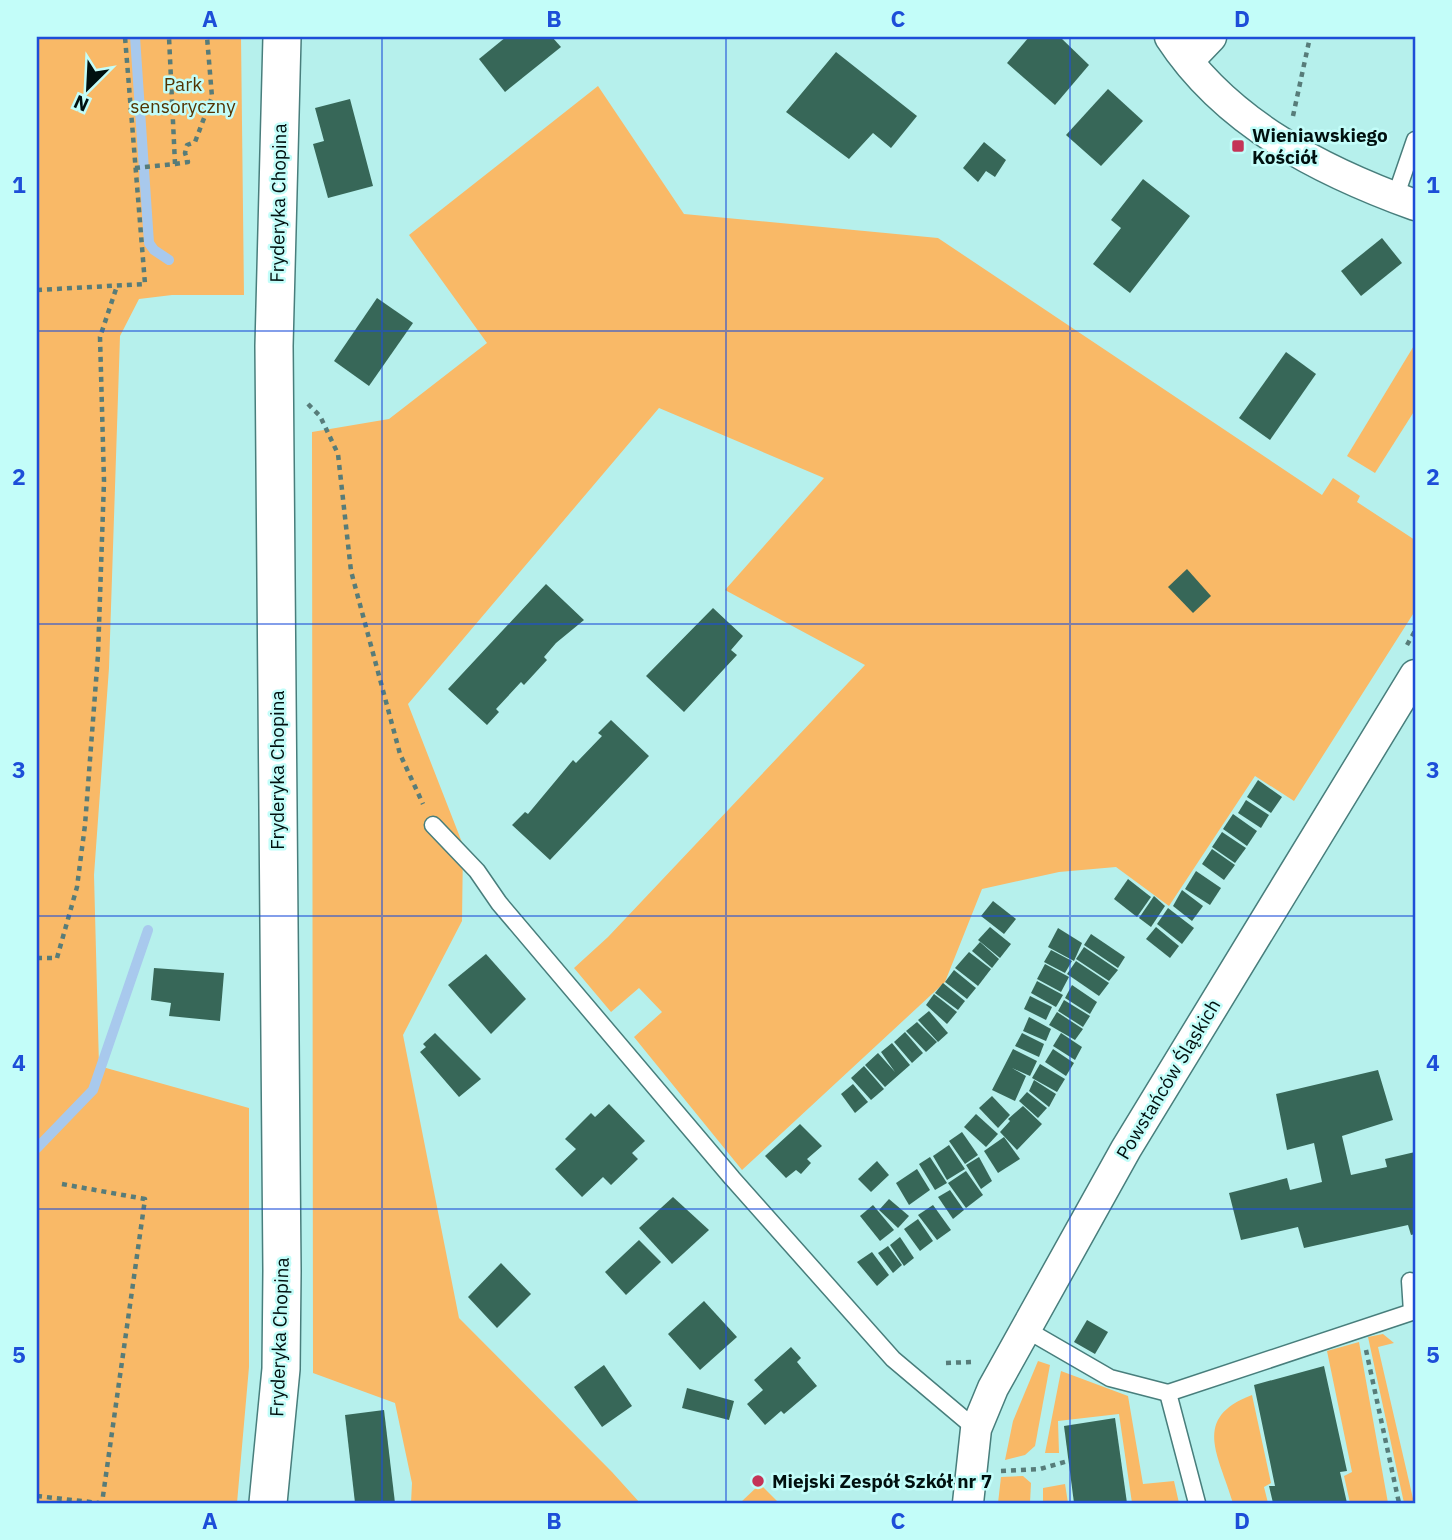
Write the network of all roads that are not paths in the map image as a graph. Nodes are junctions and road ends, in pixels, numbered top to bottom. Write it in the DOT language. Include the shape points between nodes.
graph roads {
  1 [pos="282,37"];
  2 [pos="1170,37"];
  3 [pos="1211,37"];
  4 [pos="1188,61"];
  5 [pos="1415,140"];
  6 [pos="1405,202"];
  7 [pos="1415,675"];
  8 [pos="433,825"];
  9 [pos="1410,1281"];
  10 [pos="1027,1330"];
  11 [pos="1168,1393"];
  12 [pos="976,1429"];
  13 [pos="268,1503"];
  14 [pos="968,1503"];
  15 [pos="1197,1503"];
  1 -- 13 [label="street, Fryderyka Chopina" via="275,383 282,1271 281,1369"];
  2 -- 4 [label="street"];
  3 -- 4 [label="street"];
  4 -- 6 [label="street" via="1238,114 1301,156"];
  5 -- 6 [label="lane"];
  7 -- 10 [label="street, Powstańców Śląskich" via="1140,1125"];
  8 -- 12 [label="lane" via="477,871 499,903 732,1178 893,1359"];
  9 -- 11 [label="lane" via="1412,1312"];
  10 -- 11 [label="lane" via="1110,1378"];
  10 -- 12 [label="street, Powstańców Śląskich" via="993,1388"];
  11 -- 15 [label="lane"];
  12 -- 14 [label="street, Powstańców Śląskich"];
}
